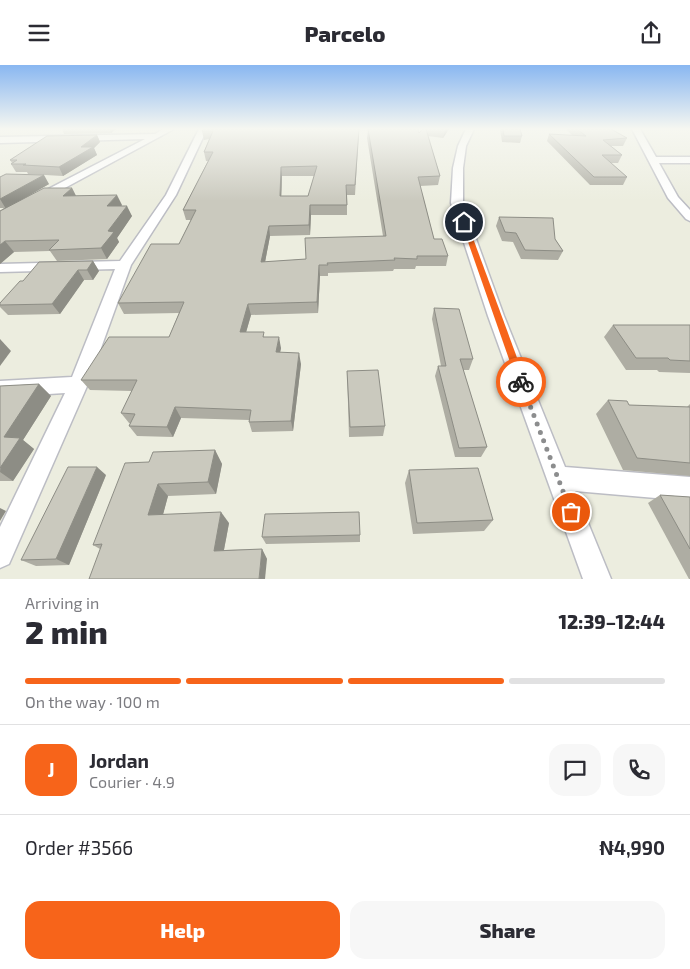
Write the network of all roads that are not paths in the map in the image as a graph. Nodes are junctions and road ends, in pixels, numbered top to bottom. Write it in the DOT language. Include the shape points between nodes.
graph roads {
  1 [pos="124,153"];
  2 [pos="194,153"];
  3 [pos="461,153"];
  4 [pos="649,153"];
  5 [pos="652,159"];
  6 [pos="690,160"];
  7 [pos="52,181"];
  8 [pos="70,181"];
  9 [pos="690,217"];
  10 [pos="0,219"];
  11 [pos="124,265"];
  12 [pos="0,268"];
  13 [pos="80,384"];
  14 [pos="0,389"];
  15 [pos="558,478"];
  16 [pos="690,489"];
  17 [pos="0,555"];
  18 [pos="597,579"];
  1 -- 8 [label="street"];
  2 -- 11 [label="street" via="171,195"];
  3 -- 15 [label="street" via="457,203"];
  4 -- 5 [label="street"];
  5 -- 6 [label="street"];
  5 -- 9 [label="street" via="673,199"];
  7 -- 8 [label="street"];
  8 -- 10 [label="street"];
  11 -- 12 [label="street"];
  11 -- 13 [label="street"];
  13 -- 14 [label="street"];
  13 -- 17 [label="street"];
  15 -- 16 [label="street"];
  15 -- 18 [label="street"];
}
